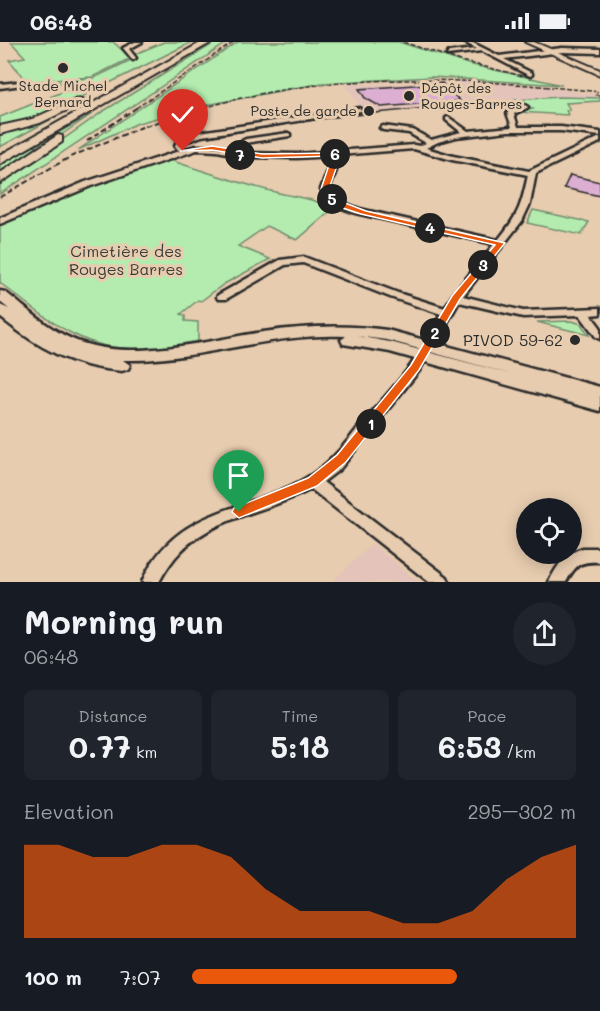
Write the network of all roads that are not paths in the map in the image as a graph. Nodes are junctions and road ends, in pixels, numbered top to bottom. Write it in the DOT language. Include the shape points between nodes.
graph roads {
  1 [pos="139,42"];
  2 [pos="199,42"];
  3 [pos="208,42"];
  4 [pos="467,42"];
  5 [pos="528,42"];
  6 [pos="578,42"];
  7 [pos="481,50"];
  8 [pos="548,51"];
  9 [pos="591,51"];
  10 [pos="600,51"];
  11 [pos="449,54"];
  12 [pos="133,58"];
  13 [pos="498,58"];
  14 [pos="174,59"];
  15 [pos="530,74"];
  16 [pos="600,74"];
  17 [pos="20,84"];
  18 [pos="0,86"];
  19 [pos="525,107"];
  20 [pos="359,110"];
  21 [pos="448,119"];
  22 [pos="383,128"];
  23 [pos="0,130"];
  24 [pos="516,130"];
  25 [pos="288,135"];
  26 [pos="469,135"];
  27 [pos="264,138"];
  28 [pos="598,140"];
  29 [pos="246,141"];
  30 [pos="430,142"];
  31 [pos="421,148"];
  32 [pos="183,151"];
  33 [pos="0,152"];
  34 [pos="335,154"];
  35 [pos="279,156"];
  36 [pos="0,160"];
  37 [pos="531,173"];
  38 [pos="0,179"];
  39 [pos="0,221"];
  40 [pos="501,243"];
  41 [pos="0,295"];
  42 [pos="222,297"];
  43 [pos="456,298"];
  44 [pos="0,310"];
  45 [pos="600,311"];
  46 [pos="446,312"];
  47 [pos="584,313"];
  48 [pos="600,335"];
  49 [pos="426,351"];
  50 [pos="600,393"];
  51 [pos="600,405"];
  52 [pos="313,482"];
  53 [pos="600,555"];
  54 [pos="150,582"];
  55 [pos="441,582"];
  56 [pos="557,582"];
  1 -- 12 [label="street" via="126,48"];
  2 -- 14 [label="highway"];
  3 -- 14 [label="highway"];
  4 -- 7 [label="street"];
  5 -- 8 [label="street"];
  6 -- 9 [label="street"];
  7 -- 11 [label="street"];
  7 -- 13 [label="street"];
  8 -- 9 [label="street"];
  8 -- 13 [label="street"];
  8 -- 16 [label="street"];
  9 -- 10 [label="street"];
  13 -- 15 [label="street"];
  14 -- 23 [label="highway" via="55,114"];
  14 -- 33 [label="highway"];
  14 -- 36 [label="highway"];
  14 -- 38 [label="highway"];
  17 -- 18 [label="street"];
  19 -- 24 [label="street" via="510,114"];
  20 -- 32 [label="street" via="200,134 180,142"];
  21 -- 26 [label="street"];
  22 -- 30 [label="street" via="411,131"];
  24 -- 26 [label="street"];
  24 -- 28 [label="street" via="565,129"];
  25 -- 27 [label="street"];
  26 -- 30 [label="street"];
  27 -- 29 [label="street"];
  27 -- 35 [label="street"];
  28 -- 37 [label="street"];
  30 -- 31 [label="street"];
  31 -- 34 [label="street"];
  31 -- 37 [label="street"];
  32 -- 35 [label="street" via="212,148 243,155"];
  32 -- 39 [label="street" via="83,186"];
  34 -- 35 [label="street"];
  34 -- 40 [label="street" via="325,189 337,203 364,213"];
  37 -- 40 [label="street" via="523,213"];
  40 -- 43 [label="street"];
  41 -- 49 [label="main road" via="65,342 105,353 163,353 335,330 369,332"];
  42 -- 46 [label="street" via="284,262 300,259"];
  43 -- 46 [label="street"];
  43 -- 47 [label="street" via="523,314"];
  44 -- 49 [label="main road" via="50,348 71,358 97,363 160,363 324,339"];
  45 -- 47 [label="street"];
  46 -- 49 [label="street"];
  47 -- 48 [label="street"];
  49 -- 50 [label="main road"];
  49 -- 51 [label="main road"];
  49 -- 52 [label="street" via="347,453"];
  52 -- 54 [label="street" via="192,533 166,557"];
  52 -- 55 [label="street"];
  53 -- 56 [label="street" via="572,558"];
}
